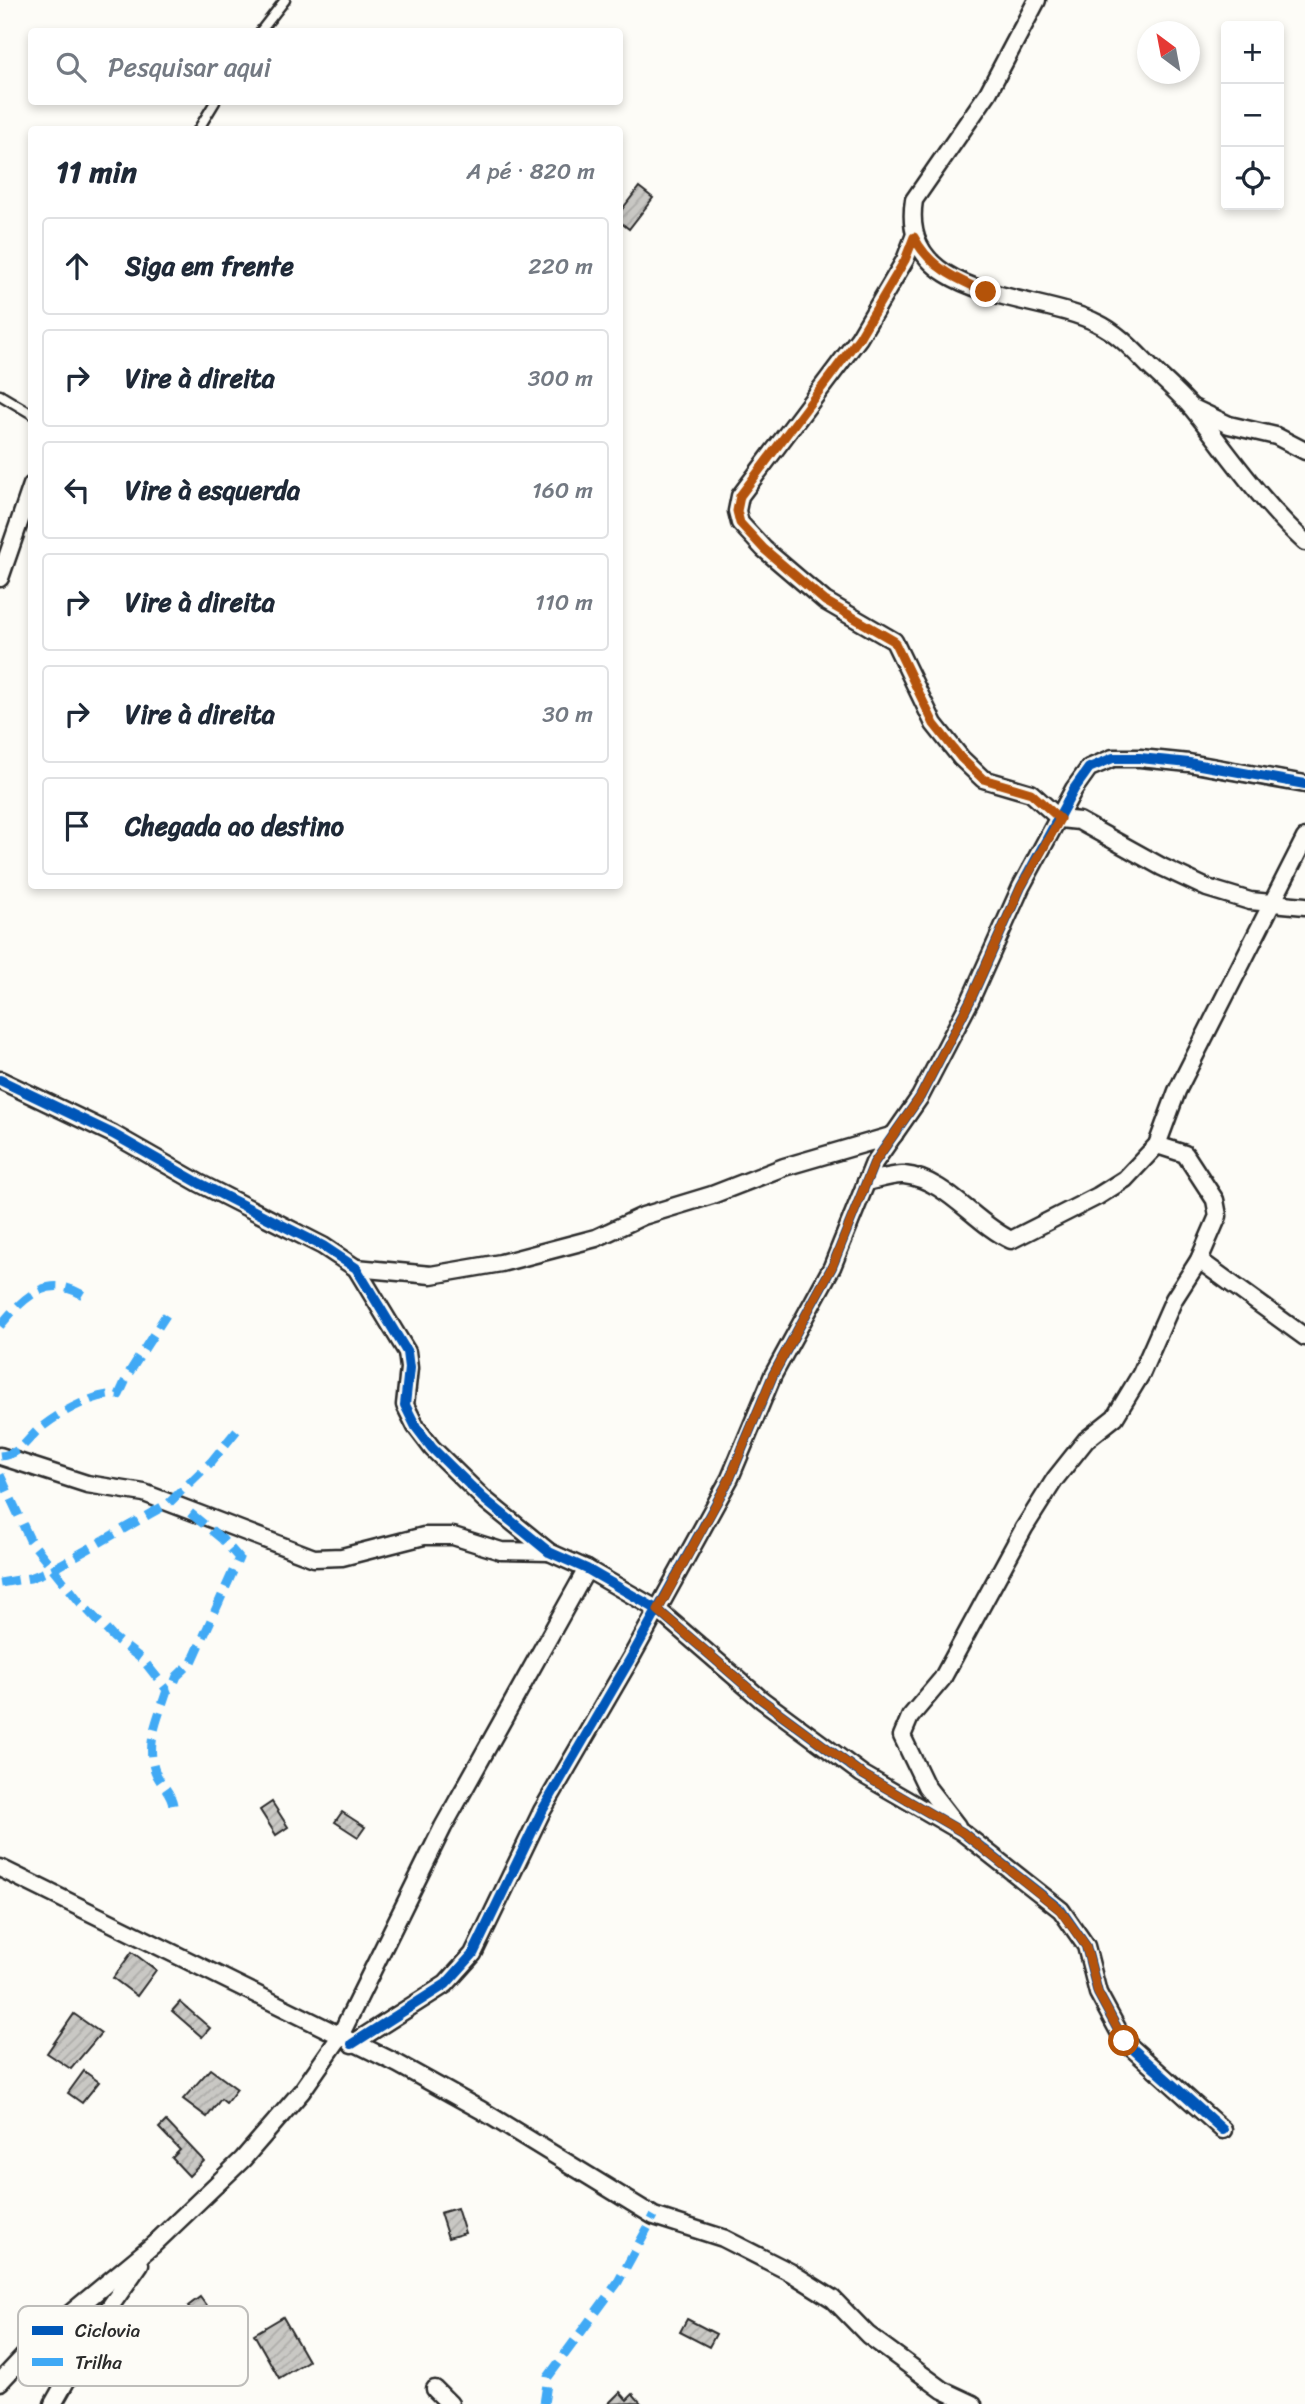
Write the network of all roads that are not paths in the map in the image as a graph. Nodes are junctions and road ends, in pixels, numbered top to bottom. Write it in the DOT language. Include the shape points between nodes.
graph roads {
  1 [pos="285,0"];
  2 [pos="1037,0"];
  3 [pos="263,28"];
  4 [pos="213,105"];
  5 [pos="200,126"];
  6 [pos="914,237"];
  7 [pos="0,395"];
  8 [pos="1191,406"];
  9 [pos="28,412"];
  10 [pos="1305,451"];
  11 [pos="28,497"];
  12 [pos="1305,542"];
  13 [pos="0,578"];
  14 [pos="1305,784"];
  15 [pos="1060,819"];
  16 [pos="1305,840"];
  17 [pos="1271,903"];
  18 [pos="1305,906"];
  19 [pos="0,1080"];
  20 [pos="894,1135"];
  21 [pos="1157,1145"];
  22 [pos="866,1182"];
  23 [pos="1199,1260"];
  24 [pos="356,1268"];
  25 [pos="1305,1337"];
  26 [pos="0,1456"];
  27 [pos="549,1552"];
  28 [pos="587,1569"];
  29 [pos="658,1610"];
  30 [pos="962,1832"];
  31 [pos="0,1868"];
  32 [pos="345,2041"];
  33 [pos="1223,2130"];
  34 [pos="153,2245"];
  35 [pos="79,2306"];
  36 [pos="110,2306"];
  37 [pos="18,2363"];
  38 [pos="0,2382"];
  39 [pos="63,2386"];
  40 [pos="435,2389"];
  41 [pos="53,2404"];
  42 [pos="450,2404"];
  43 [pos="973,2404"];
  1 -- 3 [label="lane"];
  2 -- 6 [label="street" via="988,93 914,201"];
  4 -- 5 [label="lane"];
  6 -- 8 [label="street" via="921,252 947,275 986,292 1095,322 1122,339"];
  6 -- 15 [label="street" via="859,338 740,496 740,523 825,601 894,641 934,724 983,779 1031,793"];
  7 -- 9 [label="lane"];
  8 -- 10 [label="street" via="1229,425 1276,436"];
  8 -- 12 [label="street" via="1253,489"];
  11 -- 13 [label="street"];
  14 -- 15 [label="street" via="1189,763 1113,758 1090,768"];
  15 -- 17 [label="street" via="1091,827 1206,888"];
  15 -- 20 [label="street" via="1021,887 920,1097"];
  16 -- 17 [label="street"];
  17 -- 18 [label="street"];
  17 -- 21 [label="street" via="1177,1091"];
  19 -- 24 [label="street" via="113,1134"];
  20 -- 22 [label="street"];
  20 -- 24 [label="street" via="784,1167 643,1216 596,1238 501,1263 431,1275"];
  21 -- 22 [label="street" via="1125,1179 1011,1240 994,1232 938,1186 904,1175"];
  21 -- 23 [label="street" via="1185,1154 1215,1200 1219,1216"];
  22 -- 29 [label="street" via="832,1267 773,1375 730,1478"];
  23 -- 25 [label="street"];
  23 -- 30 [label="street" via="1174,1299 1141,1374 1115,1417 1086,1440 1055,1479 942,1679 910,1717 902,1736 926,1786"];
  24 -- 27 [label="street" via="407,1352 405,1405 416,1427 484,1499"];
  26 -- 27 [label="street" via="87,1484 144,1493 314,1558 342,1557 424,1536 453,1536 501,1551"];
  27 -- 28 [label="street"];
  28 -- 29 [label="street"];
  28 -- 32 [label="street" via="443,1827"];
  29 -- 30 [label="street" via="762,1700 862,1774"];
  29 -- 32 [label="street" via="542,1811 472,1954 446,1984"];
  30 -- 33 [label="street" via="1060,1910 1086,1946 1098,1993 1124,2041"];
  31 -- 32 [label="street"];
  32 -- 34 [label="street" via="243,2159"];
  32 -- 43 [label="street" via="481,2110 654,2216 723,2238 790,2272 833,2299 868,2335 943,2389"];
  34 -- 35 [label="street"];
  34 -- 36 [label="street"];
  37 -- 38 [label="street"];
  39 -- 41 [label="street"];
  40 -- 42 [label="street"];
}
